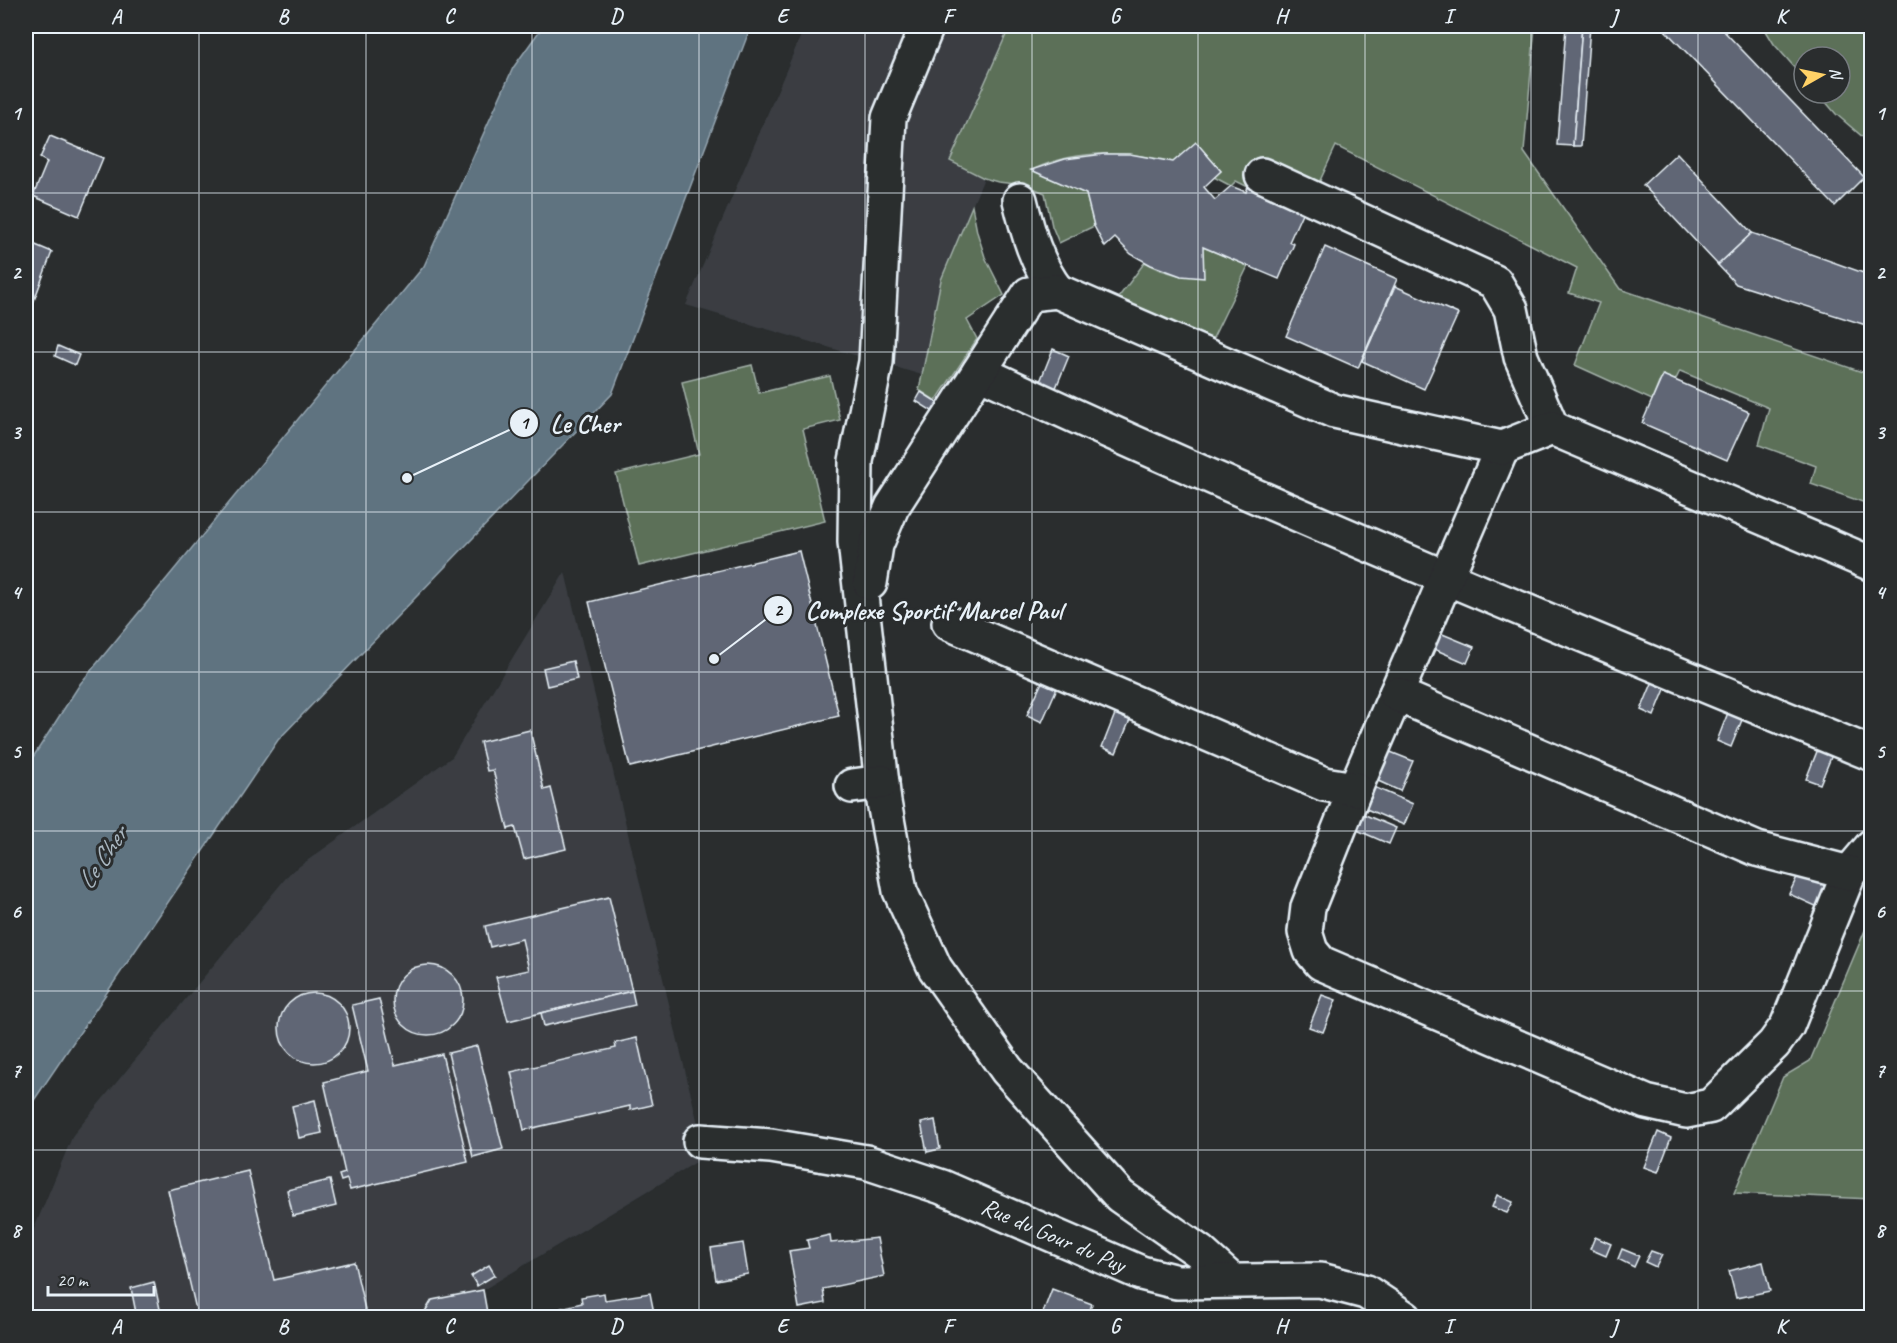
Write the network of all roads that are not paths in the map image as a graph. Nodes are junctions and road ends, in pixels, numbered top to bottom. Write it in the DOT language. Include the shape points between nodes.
graph roads {
  1 [pos="927,26"];
  2 [pos="1262,175"];
  3 [pos="1020,200"];
  4 [pos="1057,291"];
  5 [pos="979,372"];
  6 [pos="1552,428"];
  7 [pos="1502,448"];
  8 [pos="1872,564"];
  9 [pos="1446,579"];
  10 [pos="864,617"];
  11 [pos="950,623"];
  12 [pos="1396,694"];
  13 [pos="1872,754"];
  14 [pos="1355,789"];
  15 [pos="1872,846"];
  16 [pos="1849,873"];
  17 [pos="700,1141"];
  18 [pos="1231,1280"];
  19 [pos="1406,1317"];
  1 -- 10 [label="street" via="889,118 876,362 856,461 855,542"];
  2 -- 6 [label="street" via="1495,282 1511,309 1521,357"];
  3 -- 4 [label="street" via="1029,239 1044,274"];
  4 -- 5 [label="street" via="1029,294"];
  4 -- 7 [label="street" via="1335,411"];
  5 -- 9 [label="street"];
  5 -- 10 [label="street" via="892,507 876,545"];
  6 -- 7 [label="street"];
  6 -- 8 [label="street"];
  7 -- 9 [label="street"];
  9 -- 12 [label="street"];
  9 -- 13 [label="street"];
  10 -- 18 [label="street" via="867,784 900,891 935,968 1007,1070 1120,1196 1200,1252"];
  11 -- 14 [label="street" via="1324,784"];
  12 -- 14 [label="street"];
  12 -- 16 [label="street" via="1758,849"];
  14 -- 16 [label="street" via="1308,907 1305,932 1311,951 1321,963 1646,1102 1686,1111 1711,1106 1787,1026"];
  15 -- 16 [label="street"];
  17 -- 18 [label="street, Rue du Gour du Puy" via="771,1146 866,1162 942,1187 1141,1273 1177,1282"];
  18 -- 19 [label="street, Rue du Gour du Puy" via="1320,1280 1366,1292"];
}
